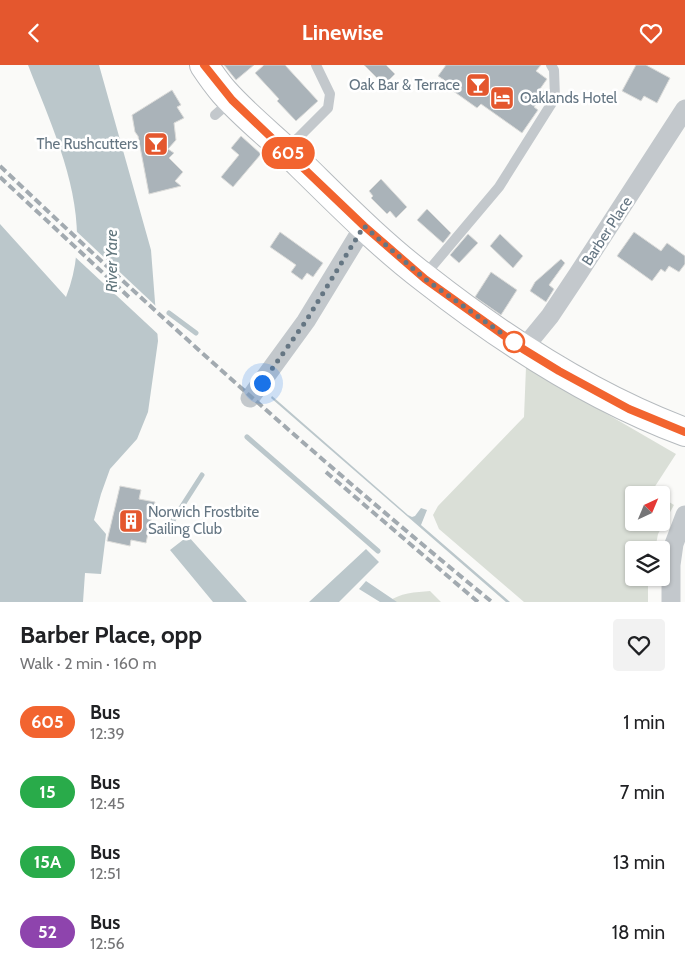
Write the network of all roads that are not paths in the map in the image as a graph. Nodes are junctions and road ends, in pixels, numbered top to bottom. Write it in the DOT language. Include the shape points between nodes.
graph roads {
  1 [pos="204,65"];
  2 [pos="316,65"];
  3 [pos="551,65"];
  4 [pos="685,109"];
  5 [pos="284,149"];
  6 [pos="364,226"];
  7 [pos="425,279"];
  8 [pos="523,349"];
  9 [pos="250,398"];
  10 [pos="685,432"];
  11 [pos="685,515"];
  12 [pos="671,602"];
  1 -- 5 [label="main road" via="224,108"];
  2 -- 5 [label="lane" via="330,94 328,108"];
  3 -- 7 [label="lane" via="555,98 499,187 429,270"];
  4 -- 8 [label="street, Barber Place" via="550,316"];
  5 -- 6 [label="main road"];
  6 -- 7 [label="main road"];
  6 -- 9 [label="street" via="306,321"];
  7 -- 8 [label="main road"];
  8 -- 10 [label="main road" via="629,409"];
  11 -- 12 [label="street" via="674,543 678,553 671,565"];
}
